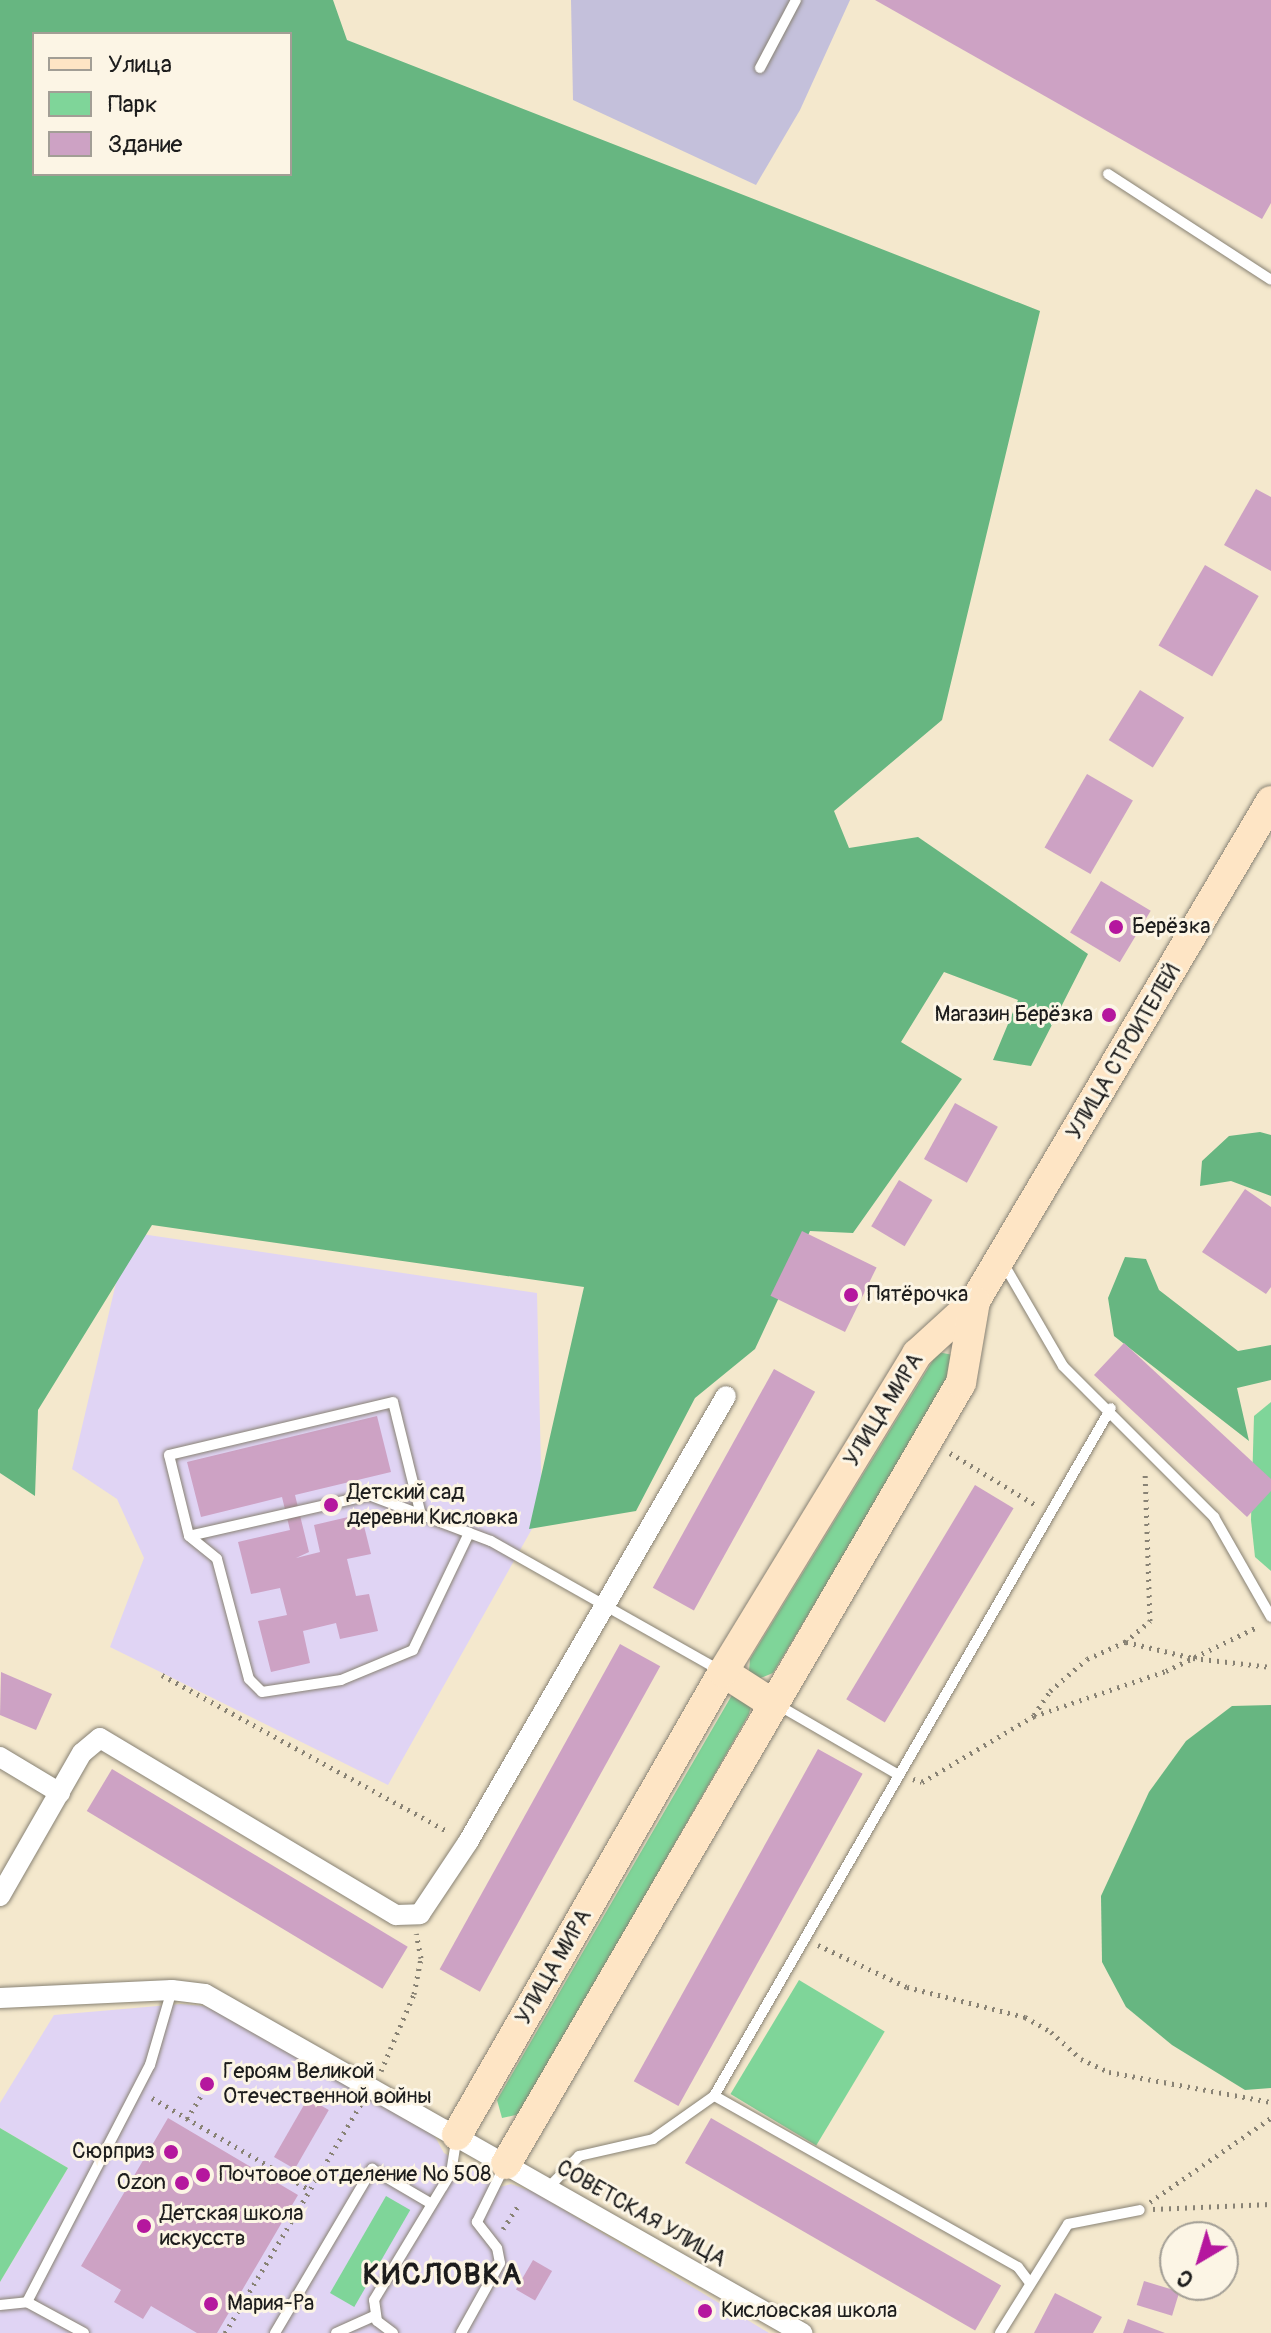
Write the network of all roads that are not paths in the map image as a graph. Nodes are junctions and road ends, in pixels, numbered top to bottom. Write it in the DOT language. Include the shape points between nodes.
graph roads {
  1 [pos="796,0"];
  2 [pos="760,68"];
  3 [pos="1108,174"];
  4 [pos="1271,280"];
  5 [pos="1271,801"];
  6 [pos="1001,1259"];
  7 [pos="975,1301"];
  8 [pos="726,1396"];
  9 [pos="1111,1408"];
  10 [pos="421,1515"];
  11 [pos="469,1533"];
  12 [pos="189,1536"];
  13 [pos="606,1602"];
  14 [pos="1271,1618"];
  15 [pos="723,1672"];
  16 [pos="773,1704"];
  17 [pos="0,1757"];
  18 [pos="897,1774"];
  19 [pos="60,1793"];
  20 [pos="0,1896"];
  21 [pos="172,1990"];
  22 [pos="0,1998"];
  23 [pos="714,2096"];
  24 [pos="457,2135"];
  25 [pos="506,2164"];
  26 [pos="548,2188"];
  27 [pos="432,2204"];
  28 [pos="1140,2210"];
  29 [pos="1030,2283"];
  30 [pos="27,2302"];
  31 [pos="0,2305"];
  32 [pos="374,2316"];
  33 [pos="84,2333"];
  34 [pos="275,2333"];
  35 [pos="336,2333"];
  36 [pos="393,2333"];
  37 [pos="461,2333"];
  38 [pos="802,2333"];
  39 [pos="1000,2333"];
  1 -- 2 [label="lane"];
  3 -- 4 [label="lane"];
  5 -- 6 [label="street, УЛИЦА СТРОИТЕЛЕЙ"];
  6 -- 7 [label="street, УЛИЦА СТРОИТЕЛЕЙ"];
  6 -- 9 [label="lane" via="1063,1366"];
  7 -- 15 [label="street, УЛИЦА МИРА" via="917,1354"];
  7 -- 16 [label="street" via="961,1383"];
  8 -- 13 [label="street"];
  9 -- 14 [label="lane" via="1214,1517"];
  9 -- 18 [label="lane"];
  10 -- 11 [label="lane"];
  10 -- 12 [label="lane" via="369,1495"];
  10 -- 12 [label="lane" via="393,1402 169,1455"];
  11 -- 12 [label="lane" via="413,1650 341,1680 262,1692 249,1679 217,1559"];
  11 -- 13 [label="lane"];
  13 -- 15 [label="lane"];
  13 -- 19 [label="street" via="468,1842 413,1917 396,1915 100,1738 82,1753"];
  15 -- 16 [label="street"];
  15 -- 24 [label="street, УЛИЦА МИРА"];
  16 -- 18 [label="lane"];
  16 -- 25 [label="street"];
  17 -- 19 [label="street"];
  18 -- 23 [label="lane"];
  19 -- 20 [label="street"];
  21 -- 22 [label="street, СОВЕТСКАЯ УЛИЦА"];
  21 -- 24 [label="street, СОВЕТСКАЯ УЛИЦА" via="205,1994 240,2010"];
  21 -- 30 [label="lane" via="138,2090"];
  23 -- 26 [label="lane" via="653,2139 579,2156"];
  23 -- 29 [label="lane" via="1018,2267"];
  24 -- 25 [label="street, СОВЕТСКАЯ УЛИЦА"];
  24 -- 27 [label="lane" via="454,2166"];
  25 -- 26 [label="street, СОВЕТСКАЯ УЛИЦА"];
  25 -- 37 [label="lane" via="478,2215 479,2228 494,2243 500,2263"];
  26 -- 38 [label="street, СОВЕТСКАЯ УЛИЦА"];
  27 -- 32 [label="lane" via="374,2300"];
  27 -- 34 [label="lane" via="372,2169"];
  28 -- 29 [label="lane" via="1068,2224"];
  29 -- 39 [label="lane"];
  30 -- 31 [label="lane"];
  30 -- 33 [label="lane"];
  32 -- 35 [label="lane"];
  32 -- 36 [label="lane"];
}
